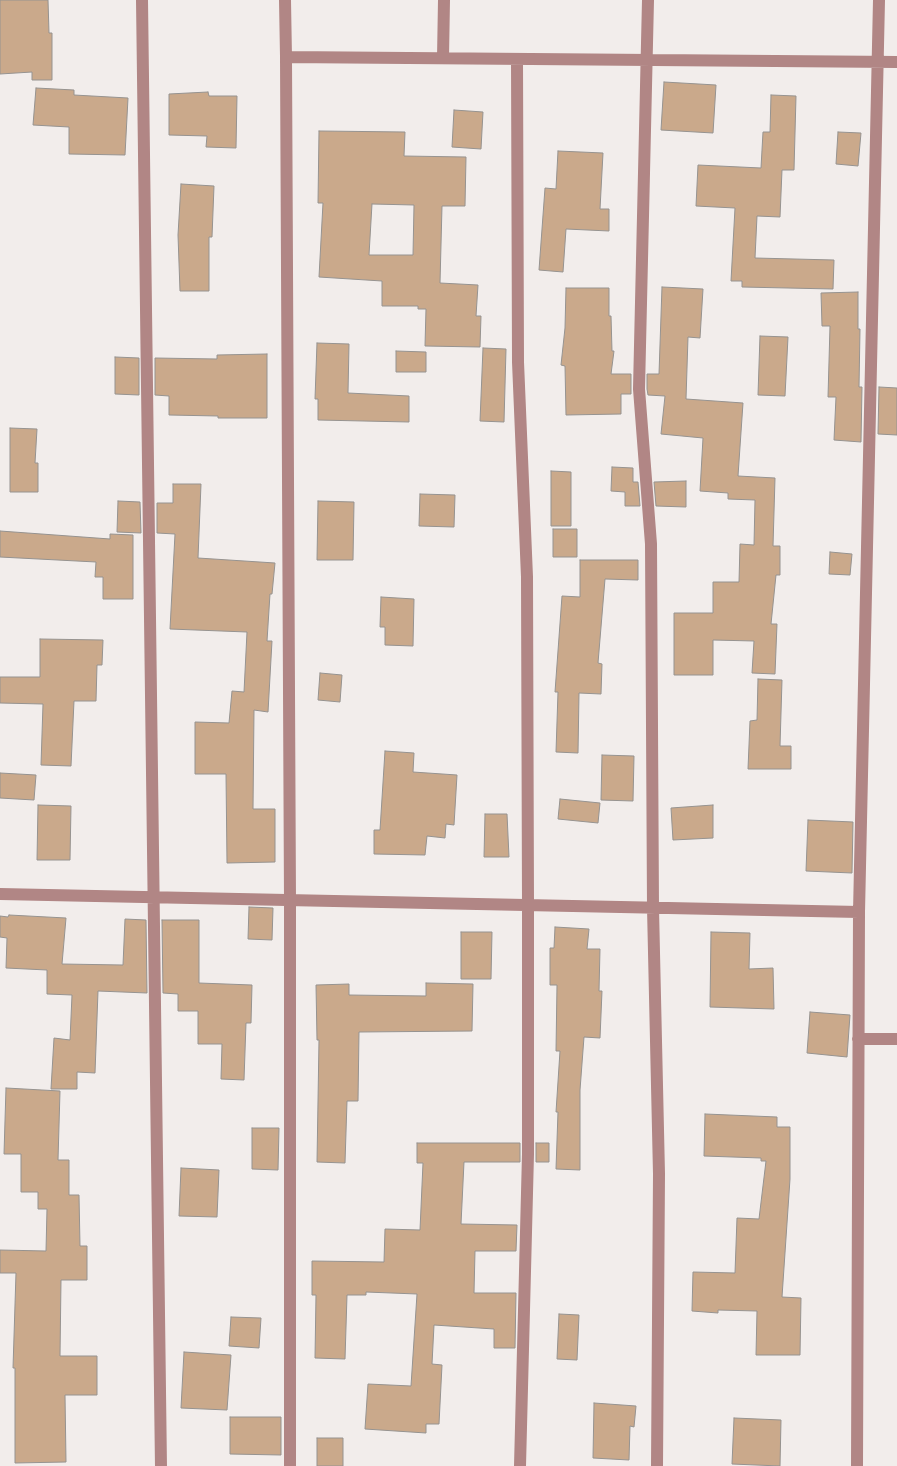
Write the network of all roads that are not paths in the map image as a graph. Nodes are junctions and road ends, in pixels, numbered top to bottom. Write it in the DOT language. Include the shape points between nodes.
graph roads {
  1 [pos="142,0"];
  2 [pos="285,0"];
  3 [pos="444,0"];
  4 [pos="648,0"];
  5 [pos="878,0"];
  6 [pos="286,57"];
  7 [pos="443,58"];
  8 [pos="517,59"];
  9 [pos="648,60"];
  10 [pos="878,62"];
  11 [pos="897,62"];
  12 [pos="0,894"];
  13 [pos="153,898"];
  14 [pos="290,900"];
  15 [pos="528,905"];
  16 [pos="652,908"];
  17 [pos="859,912"];
  18 [pos="858,1038"];
  19 [pos="897,1039"];
  20 [pos="161,1466"];
  21 [pos="290,1466"];
  22 [pos="520,1466"];
  23 [pos="657,1466"];
  24 [pos="857,1466"];
  1 -- 13 [label="street"];
  2 -- 6 [label="street"];
  3 -- 7 [label="street"];
  4 -- 9 [label="street"];
  5 -- 10 [label="street"];
  6 -- 7 [label="street"];
  6 -- 14 [label="street"];
  7 -- 8 [label="street"];
  8 -- 9 [label="street"];
  8 -- 15 [label="street" via="518,362 527,577"];
  9 -- 10 [label="street"];
  9 -- 16 [label="street" via="639,389 652,544"];
  10 -- 11 [label="street"];
  10 -- 17 [label="street"];
  12 -- 13 [label="street"];
  13 -- 14 [label="street"];
  13 -- 20 [label="street"];
  14 -- 15 [label="street"];
  14 -- 21 [label="street"];
  15 -- 16 [label="street"];
  15 -- 22 [label="street" via="528,1154"];
  16 -- 17 [label="street"];
  16 -- 23 [label="street" via="659,1174"];
  17 -- 18 [label="street"];
  18 -- 19 [label="street"];
  18 -- 24 [label="street"];
}
